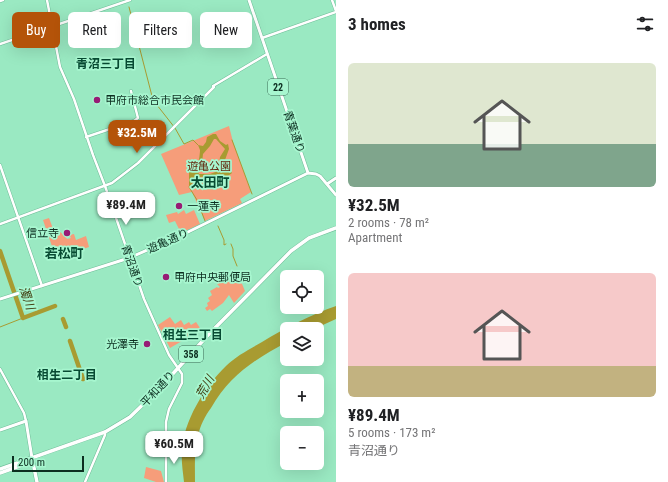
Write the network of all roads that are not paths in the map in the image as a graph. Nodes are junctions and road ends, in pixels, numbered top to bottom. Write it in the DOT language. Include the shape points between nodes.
graph roads {
  1 [pos="3,0"];
  2 [pos="47,0"];
  3 [pos="130,0"];
  4 [pos="249,0"];
  5 [pos="332,0"];
  6 [pos="0,1"];
  7 [pos="336,11"];
  8 [pos="49,12"];
  9 [pos="60,24"];
  10 [pos="262,38"];
  11 [pos="12,40"];
  12 [pos="0,44"];
  13 [pos="56,48"];
  14 [pos="267,54"];
  15 [pos="131,91"];
  16 [pos="86,138"];
  17 [pos="0,165"];
  18 [pos="308,173"];
  19 [pos="336,178"];
  20 [pos="327,184"];
  21 [pos="105,186"];
  22 [pos="336,195"];
  23 [pos="18,218"];
  24 [pos="0,224"];
  25 [pos="336,228"];
  26 [pos="129,258"];
  27 [pos="42,286"];
  28 [pos="0,299"];
  29 [pos="0,369"];
  30 [pos="177,369"];
  31 [pos="26,421"];
  32 [pos="0,430"];
  33 [pos="105,432"];
  34 [pos="32,458"];
  35 [pos="0,469"];
  36 [pos="0,473"];
  37 [pos="37,482"];
  38 [pos="85,482"];
  39 [pos="166,482"];
  1 -- 6 [label="street"];
  2 -- 8 [label="street, 青沼通り"];
  3 -- 9 [label="street"];
  4 -- 10 [label="main road, 青葉通り / 22"];
  5 -- 7 [label="street"];
  7 -- 10 [label="street"];
  10 -- 14 [label="main road, 青葉通り / 22"];
  11 -- 12 [label="street"];
  13 -- 16 [label="street, 青沼通り" via="60,67 74,99"];
  14 -- 18 [label="main road, 青葉通り / 22"];
  14 -- 21 [label="street" via="214,86 138,163"];
  15 -- 16 [label="street" via="138,118"];
  16 -- 21 [label="street, 青沼通り"];
  17 -- 23 [label="street"];
  18 -- 20 [label="main road" via="320,176"];
  18 -- 26 [label="main road, 遊亀通り"];
  19 -- 20 [label="main road"];
  20 -- 22 [label="main road"];
  21 -- 23 [label="street"];
  21 -- 26 [label="street, 青沼通り"];
  23 -- 24 [label="street"];
  23 -- 27 [label="street"];
  25 -- 30 [label="highway, 平和通り / 358" via="309,238 291,252"];
  26 -- 27 [label="main road, 遊亀通り"];
  26 -- 30 [label="street, 青沼通り" via="149,313"];
  27 -- 28 [label="main road, 遊亀通り"];
  29 -- 31 [label="street"];
  30 -- 33 [label="highway, 平和通り / 358" via="138,410"];
  30 -- 39 [label="street, 青沼通り" via="183,379 166,422"];
  31 -- 32 [label="main road"];
  31 -- 34 [label="main road"];
  33 -- 34 [label="highway, 平和通り / 358"];
  33 -- 38 [label="street"];
  34 -- 35 [label="highway, 平和通り"];
  34 -- 36 [label="highway, 平和通り" via="26,464"];
  34 -- 37 [label="highway"];
}
